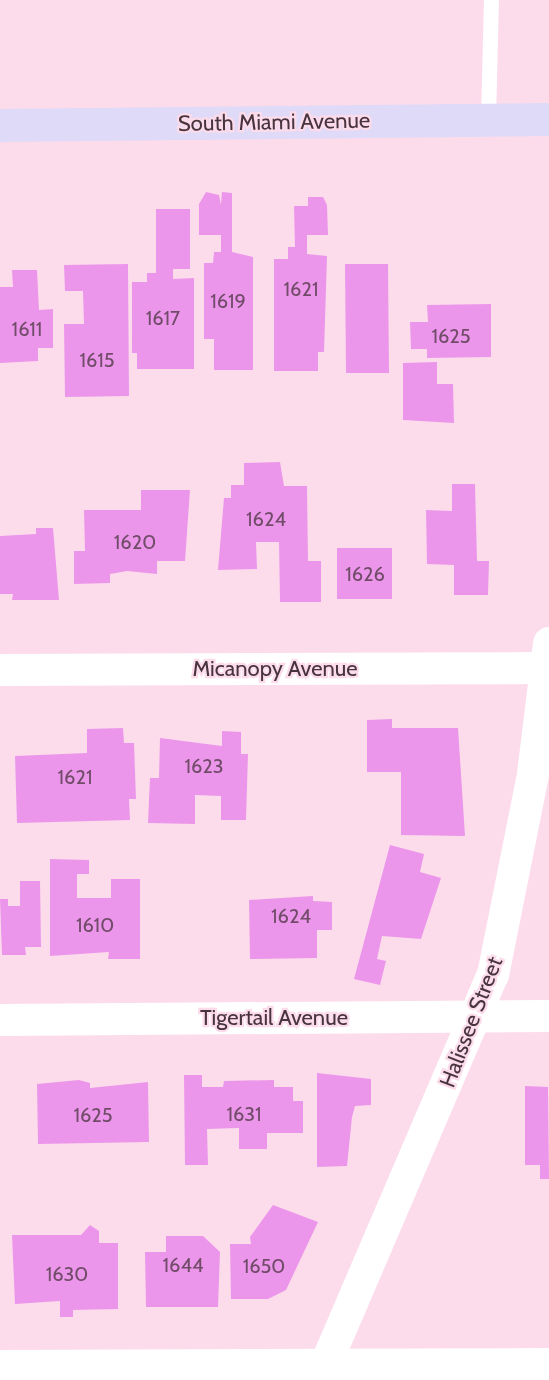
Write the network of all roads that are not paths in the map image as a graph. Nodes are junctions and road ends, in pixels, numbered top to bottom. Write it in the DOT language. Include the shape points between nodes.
graph roads {
  1 [pos="491,0"];
  2 [pos="549,119"];
  3 [pos="488,120"];
  4 [pos="0,125"];
  5 [pos="548,660"];
  6 [pos="0,670"];
  7 [pos="549,1016"];
  8 [pos="477,1017"];
  9 [pos="0,1020"];
  10 [pos="549,1364"];
  11 [pos="0,1366"];
  12 [pos="322,1372"];
  1 -- 3 [label="lane"];
  2 -- 3 [label="main road, South Miami Avenue"];
  3 -- 4 [label="main road, South Miami Avenue"];
  5 -- 6 [label="street, Micanopy Avenue"];
  5 -- 8 [label="street, Halissee Street" via="516,869 493,975"];
  7 -- 8 [label="street, Tigertail Avenue"];
  8 -- 9 [label="street, Tigertail Avenue"];
  8 -- 12 [label="street, Halissee Street"];
  10 -- 12 [label="street"];
  11 -- 12 [label="street"];
}
